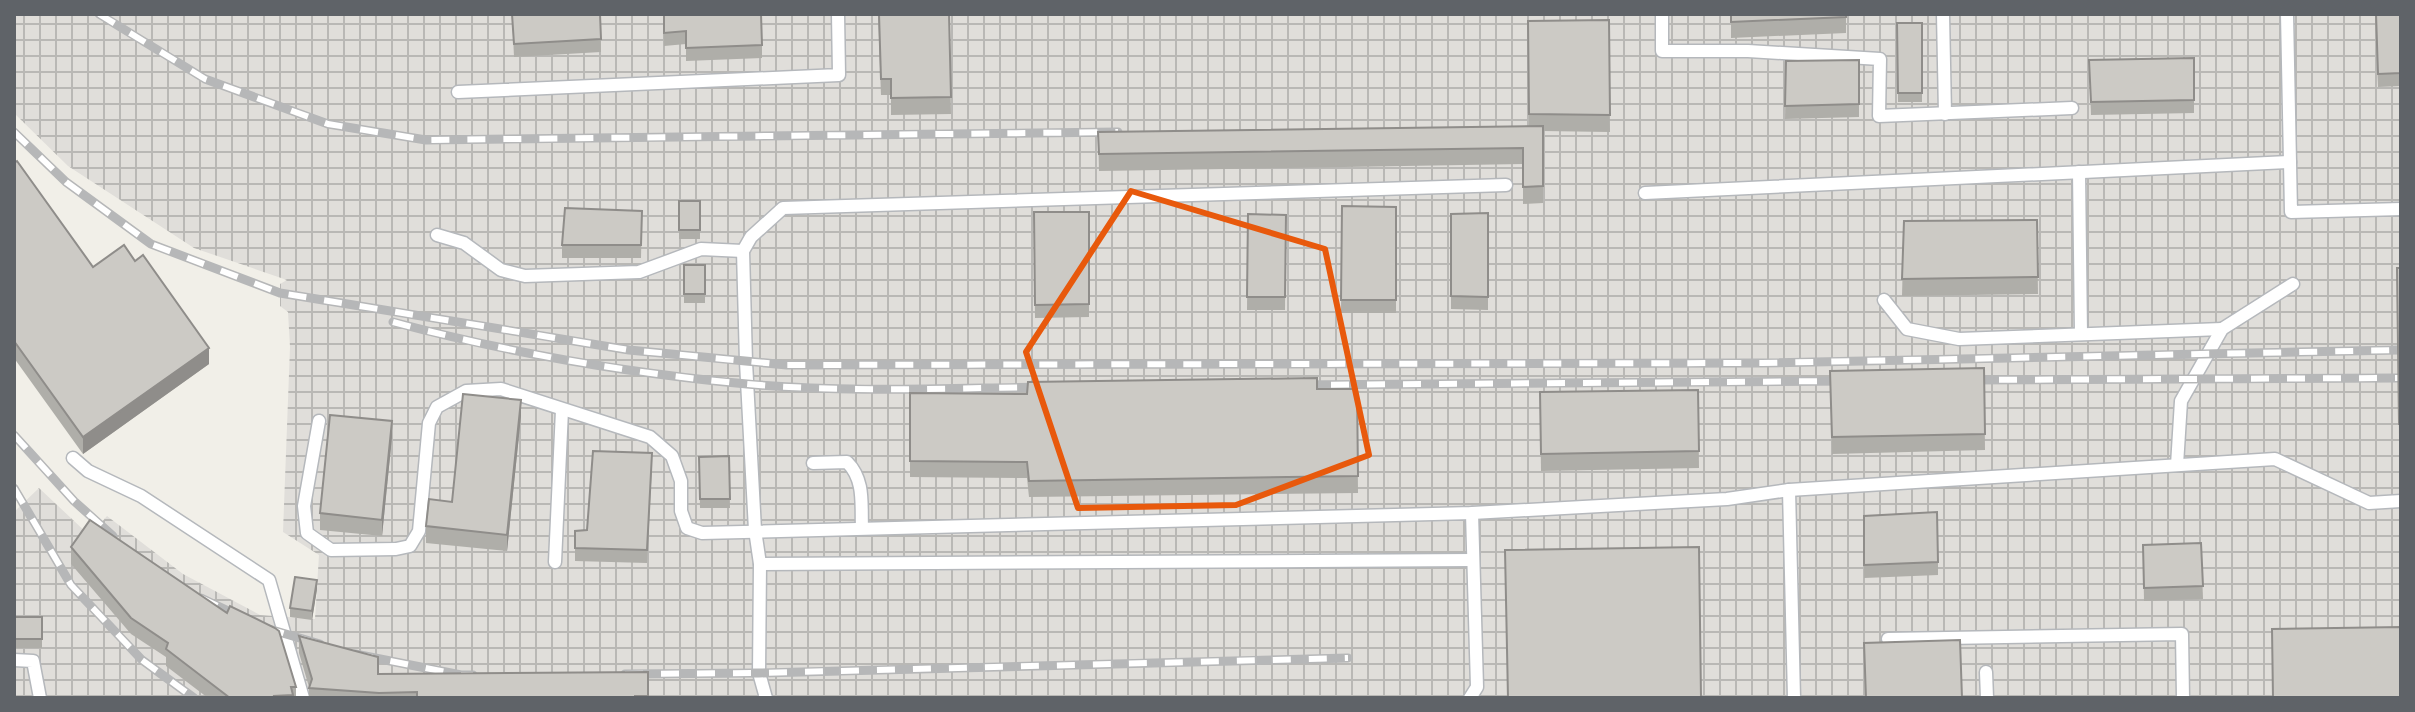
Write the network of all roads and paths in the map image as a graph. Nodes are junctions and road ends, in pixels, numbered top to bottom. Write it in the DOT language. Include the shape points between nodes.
graph roads {
  1 [pos="838,14"];
  2 [pos="1662,14"];
  3 [pos="1943,14"];
  4 [pos="2287,14"];
  5 [pos="458,92"];
  6 [pos="2072,108"];
  7 [pos="1945,114"];
  8 [pos="2290,162"];
  9 [pos="2079,172"];
  10 [pos="1506,185"];
  11 [pos="1645,193"];
  12 [pos="2401,209"];
  13 [pos="437,235"];
  14 [pos="743,251"];
  15 [pos="2293,284"];
  16 [pos="1884,300"];
  17 [pos="2222,329"];
  18 [pos="2081,334"];
  19 [pos="562,410"];
  20 [pos="319,421"];
  21 [pos="73,458"];
  22 [pos="813,463"];
  23 [pos="2177,465"];
  24 [pos="1789,490"];
  25 [pos="2401,501"];
  26 [pos="1472,513"];
  27 [pos="862,528"];
  28 [pos="755,530"];
  29 [pos="1473,560"];
  30 [pos="555,562"];
  31 [pos="760,564"];
  32 [pos="1888,639"];
  33 [pos="14,660"];
  34 [pos="1986,672"];
  35 [pos="40,698"];
  36 [pos="303,698"];
  37 [pos="766,698"];
  38 [pos="1470,698"];
  39 [pos="1794,698"];
  40 [pos="1987,698"];
  41 [pos="2183,698"];
  1 -- 5 [label="lane" via="839,75"];
  2 -- 7 [label="lane" via="1662,51 1880,59 1879,116"];
  3 -- 7 [label="lane"];
  4 -- 8 [label="lane"];
  6 -- 7 [label="lane"];
  8 -- 9 [label="lane"];
  8 -- 12 [label="lane" via="2291,212"];
  9 -- 11 [label="lane"];
  9 -- 18 [label="lane"];
  10 -- 14 [label="lane" via="783,208"];
  13 -- 14 [label="lane" via="464,243 501,270 525,276 639,272 701,249"];
  14 -- 28 [label="lane"];
  15 -- 17 [label="lane"];
  16 -- 18 [label="lane" via="1907,329 1959,339"];
  17 -- 18 [label="lane"];
  17 -- 23 [label="lane" via="2181,401"];
  19 -- 20 [label="lane" via="501,389 466,391 437,407 429,423 419,531 410,546 396,549 331,550 307,533 304,506"];
  19 -- 28 [label="lane" via="650,437 672,456 687,528 702,533"];
  19 -- 30 [label="lane"];
  21 -- 36 [label="lane" via="269,580"];
  22 -- 27 [label="lane" via="847,462 853,469 860,480"];
  23 -- 24 [label="lane"];
  23 -- 25 [label="lane" via="2275,459 2369,503"];
  24 -- 26 [label="lane" via="1727,499"];
  24 -- 39 [label="lane"];
  26 -- 27 [label="lane"];
  26 -- 29 [label="lane"];
  27 -- 28 [label="lane"];
  28 -- 31 [label="lane"];
  29 -- 31 [label="lane"];
  29 -- 38 [label="lane" via="1477,687"];
  31 -- 37 [label="lane" via="759,673"];
  32 -- 41 [label="lane" via="2182,634"];
  33 -- 35 [label="lane" via="33,661"];
  34 -- 40 [label="lane"];
}
